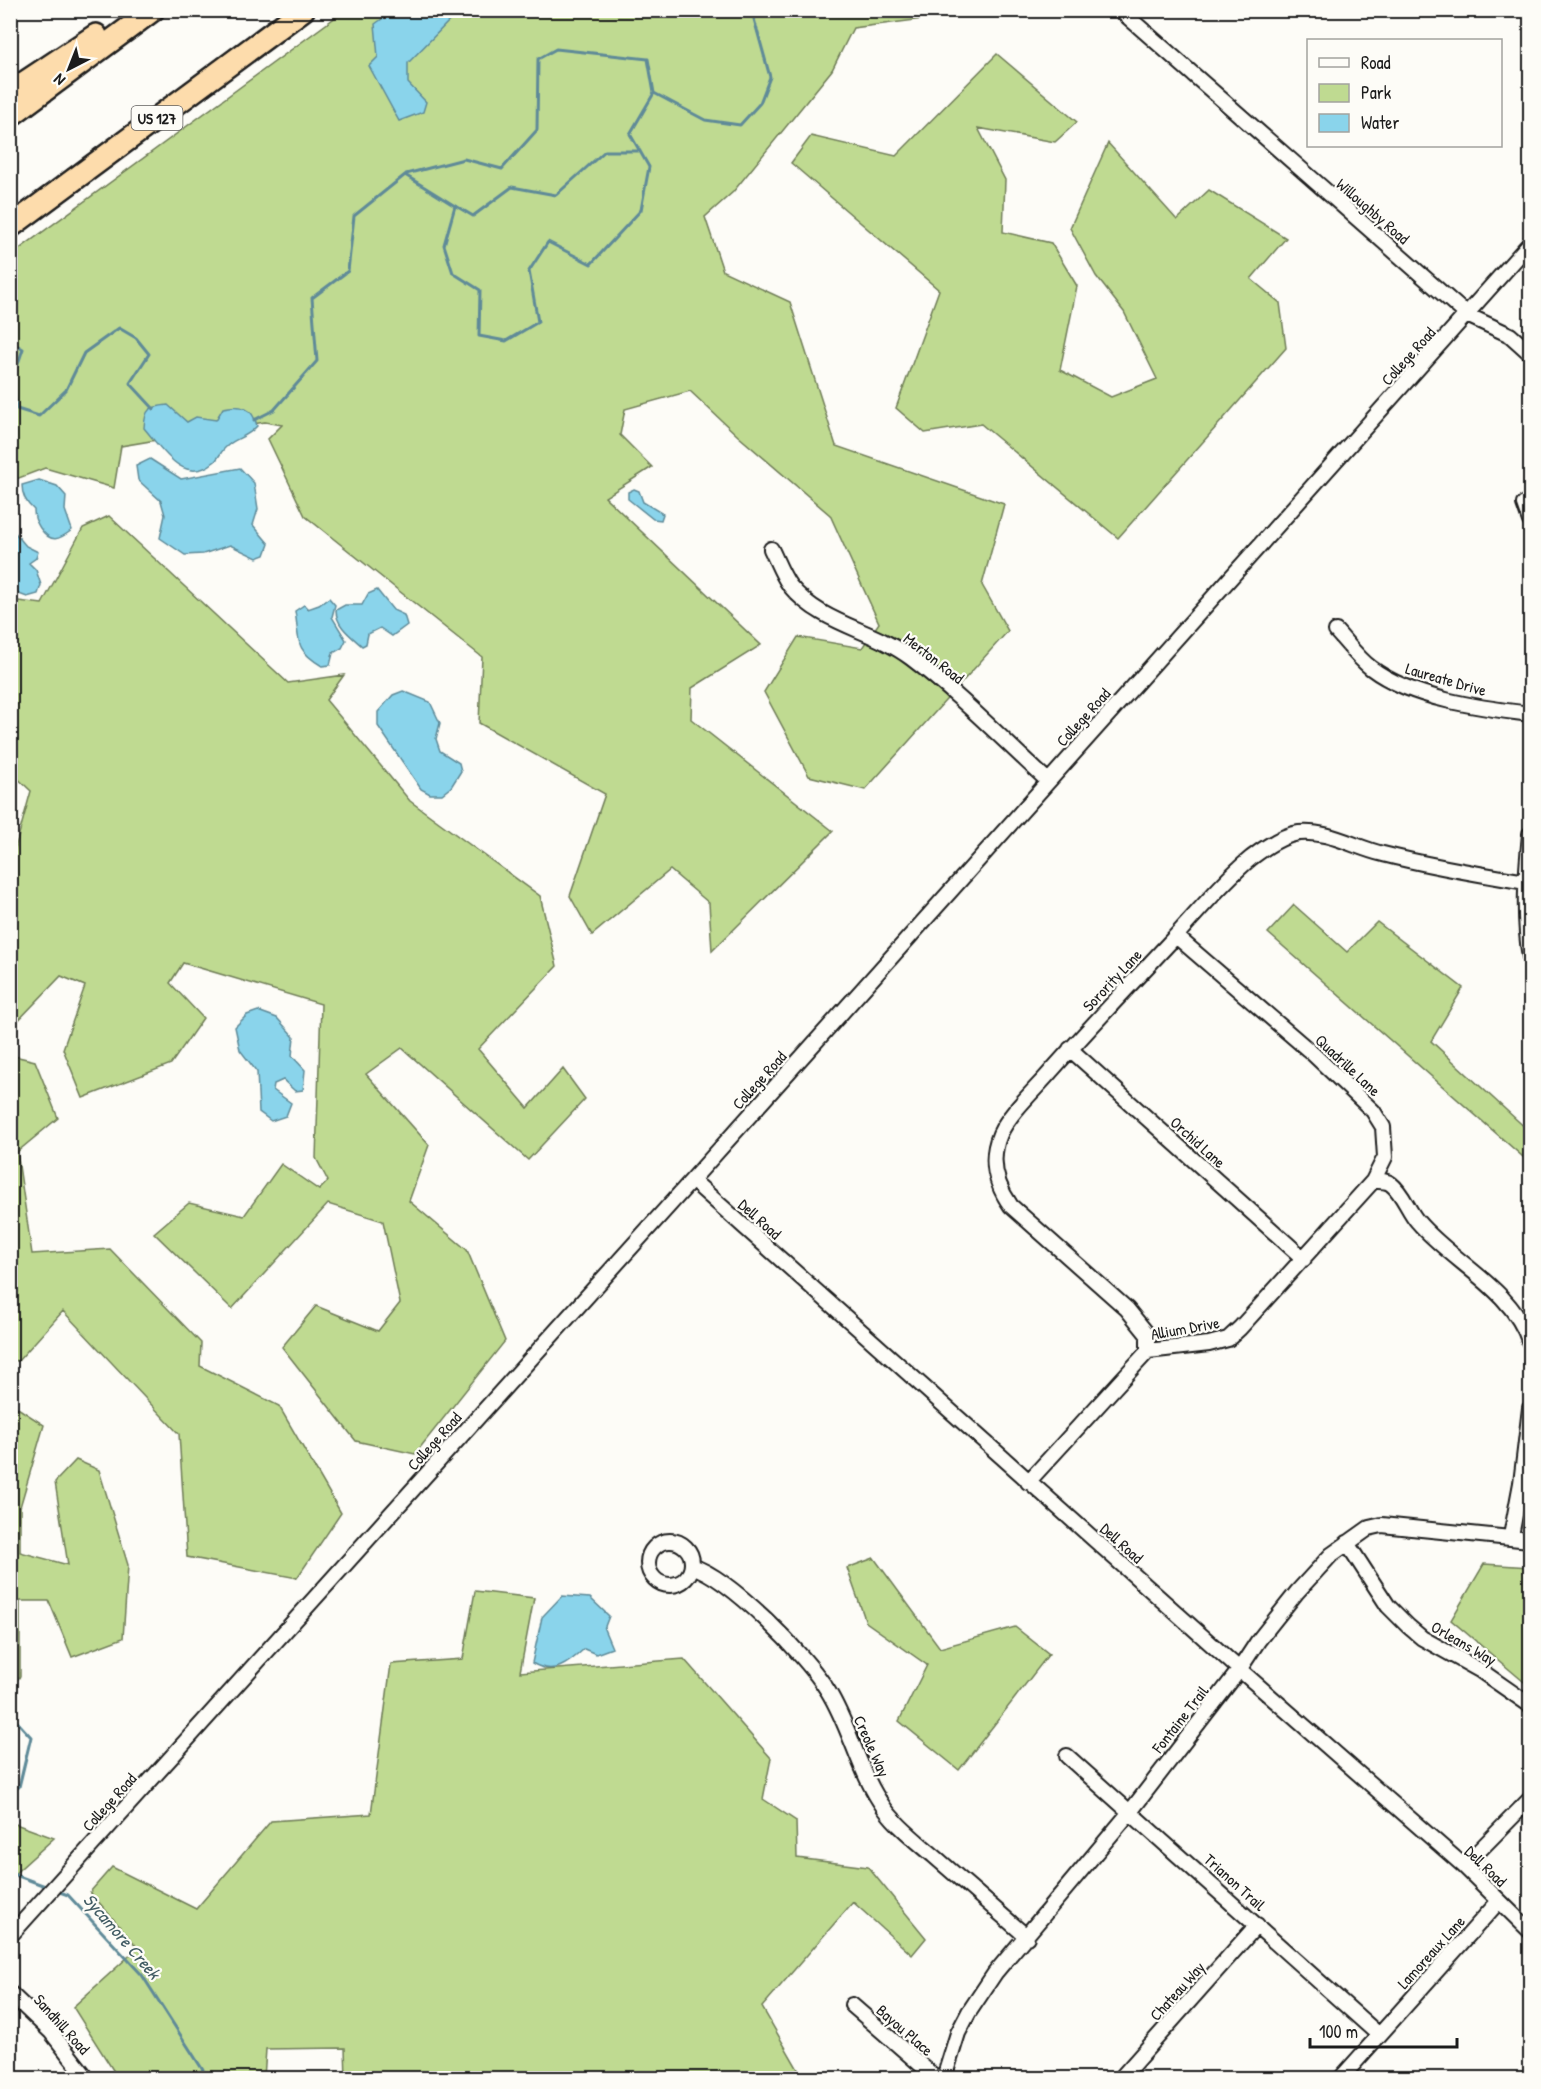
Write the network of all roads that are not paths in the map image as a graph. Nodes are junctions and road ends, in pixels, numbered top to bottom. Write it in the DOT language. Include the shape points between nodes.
graph roads {
  1 [pos="134,10"];
  2 [pos="153,10"];
  3 [pos="303,10"];
  4 [pos="1120,10"];
  5 [pos="10,92"];
  6 [pos="10,116"];
  7 [pos="10,227"];
  8 [pos="1530,243"];
  9 [pos="1467,315"];
  10 [pos="1530,353"];
  11 [pos="1524,504"];
  12 [pos="1530,521"];
  13 [pos="771,549"];
  14 [pos="1336,631"];
  15 [pos="1530,714"];
  16 [pos="1048,781"];
  17 [pos="1530,834"];
  18 [pos="1526,882"];
  19 [pos="1176,936"];
  20 [pos="1530,957"];
  21 [pos="1070,1049"];
  22 [pos="692,1180"];
  23 [pos="1373,1182"];
  24 [pos="1304,1259"];
  25 [pos="1530,1343"];
  26 [pos="1148,1351"];
  27 [pos="1530,1408"];
  28 [pos="1028,1482"];
  29 [pos="1511,1536"];
  30 [pos="1530,1540"];
  31 [pos="1347,1542"];
  32 [pos="692,1566"];
  33 [pos="1239,1669"];
  34 [pos="1530,1705"];
  35 [pos="1067,1756"];
  36 [pos="1530,1799"];
  37 [pos="1130,1812"];
  38 [pos="1464,1866"];
  39 [pos="1499,1901"];
  40 [pos="1257,1925"];
  41 [pos="1530,1931"];
  42 [pos="10,1936"];
  43 [pos="1027,1937"];
  44 [pos="10,1993"];
  45 [pos="852,2006"];
  46 [pos="1379,2035"];
  47 [pos="87,2079"];
  48 [pos="936,2079"];
  49 [pos="944,2079"];
  50 [pos="1121,2079"];
  51 [pos="1341,2079"];
  1 -- 5 [label="highway"];
  2 -- 6 [label="highway"];
  3 -- 7 [label="highway, US 127"];
  4 -- 9 [label="street, Willoughby Road"];
  8 -- 9 [label="street, College Road"];
  9 -- 10 [label="street, Willoughby Road" via="1510,334"];
  9 -- 16 [label="street, College Road"];
  11 -- 12 [label="street"];
  13 -- 16 [label="street, Merton Road" via="788,584 801,598 819,612 912,658"];
  14 -- 15 [label="street, Laureate Drive" via="1385,678 1426,694"];
  16 -- 22 [label="street, College Road"];
  17 -- 18 [label="street"];
  18 -- 19 [label="street, Sorority Lane" via="1437,868 1322,835 1299,833 1252,858"];
  18 -- 20 [label="street"];
  19 -- 21 [label="street, Sorority Lane"];
  19 -- 23 [label="street, Quadrille Lane" via="1373,1111 1383,1127 1385,1156"];
  21 -- 24 [label="street, Orchid Lane"];
  21 -- 26 [label="street, Sorority Lane" via="1008,1120 995,1152 995,1171 1001,1192 1011,1206 1139,1322 1148,1335"];
  22 -- 28 [label="street, Dell Road"];
  22 -- 42 [label="street, College Road"];
  23 -- 24 [label="street, Allium Drive"];
  23 -- 25 [label="street" via="1391,1184 1417,1221 1517,1315"];
  24 -- 26 [label="street, Allium Drive" via="1228,1339"];
  26 -- 28 [label="street, Allium Drive"];
  27 -- 29 [label="street"];
  28 -- 33 [label="street, Dell Road"];
  29 -- 30 [label="street, Fontaine Trail"];
  29 -- 31 [label="street, Fontaine Trail" via="1382,1525"];
  31 -- 33 [label="street, Fontaine Trail" via="1315,1570"];
  31 -- 34 [label="street, Orleans Way" via="1388,1606 1408,1626"];
  32 -- 43 [label="street, Creole Way" via="704,1570 783,1636 828,1691 886,1811"];
  33 -- 37 [label="street, Fontaine Trail"];
  33 -- 38 [label="street, Dell Road"];
  35 -- 37 [label="street, Trianon Trail"];
  36 -- 38 [label="street"];
  37 -- 40 [label="street, Trianon Trail"];
  37 -- 43 [label="street, Fontaine Trail"];
  38 -- 39 [label="street, Dell Road"];
  39 -- 41 [label="street, Dell Road"];
  39 -- 46 [label="street, Lamoreaux Lane"];
  40 -- 46 [label="street, Trianon Trail"];
  40 -- 50 [label="street, Chateau Way"];
  43 -- 49 [label="street, Fontaine Trail" via="995,1973 969,2012"];
  44 -- 47 [label="street, Sandhill Road" via="51,2032"];
  45 -- 48 [label="street, Bayou Place"];
  46 -- 51 [label="street, Lamoreaux Lane"];
}
